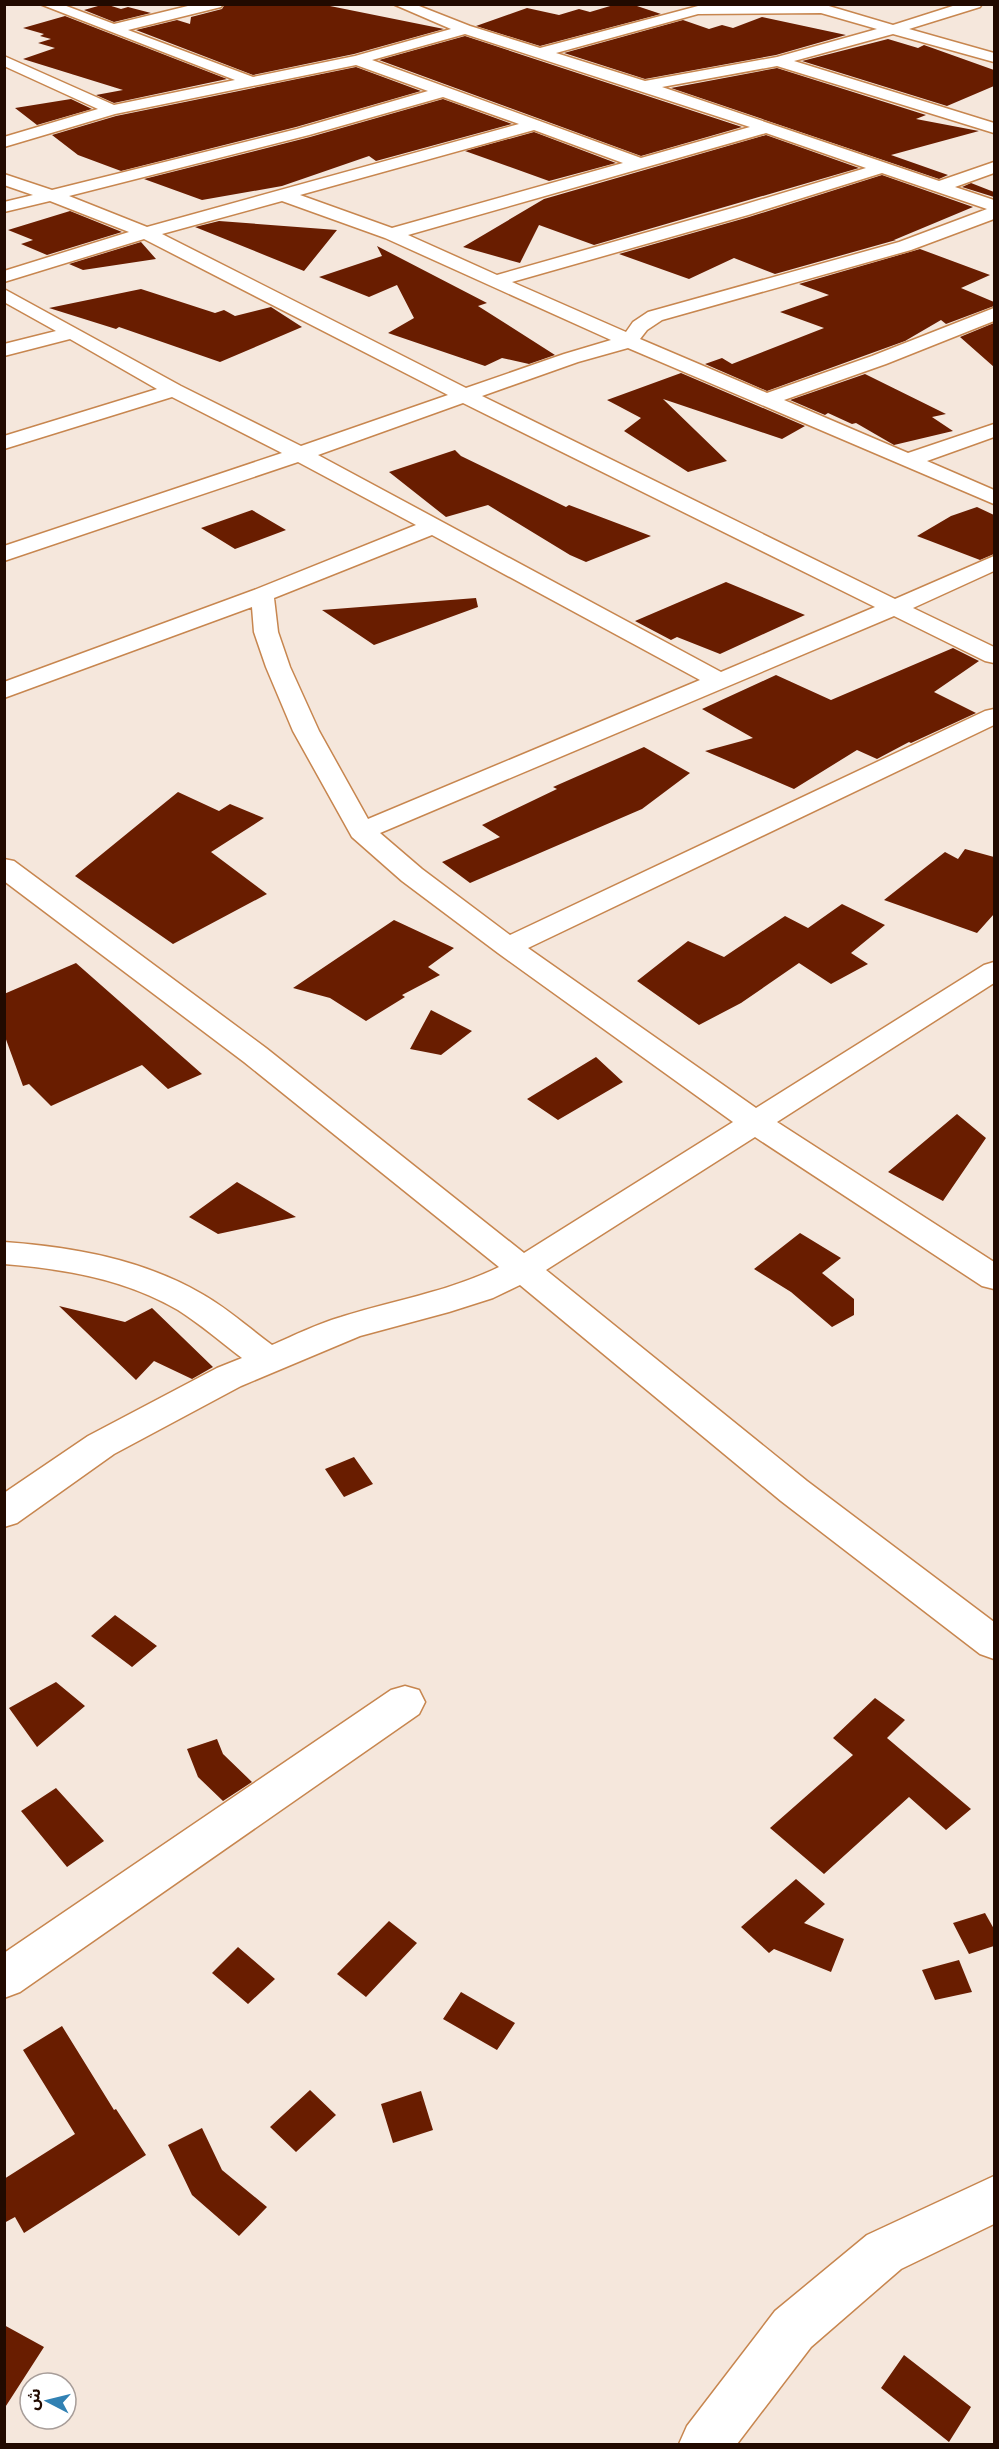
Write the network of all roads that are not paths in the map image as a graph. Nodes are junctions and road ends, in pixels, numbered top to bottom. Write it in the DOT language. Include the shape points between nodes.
graph roads {
  1 [pos="47,4"];
  2 [pos="400,4"];
  3 [pos="804,4"];
  4 [pos="975,4"];
  5 [pos="215,5"];
  6 [pos="702,7"];
  7 [pos="447,9"];
  8 [pos="821,9"];
  9 [pos="424,14"];
  10 [pos="113,29"];
  11 [pos="465,29"];
  12 [pos="895,29"];
  13 [pos="539,53"];
  14 [pos="994,58"];
  15 [pos="4,60"];
  16 [pos="357,60"];
  17 [pos="778,61"];
  18 [pos="248,80"];
  19 [pos="645,86"];
  20 [pos="442,92"];
  21 [pos="112,110"];
  22 [pos="535,125"];
  23 [pos="765,128"];
  24 [pos="994,128"];
  25 [pos="4,142"];
  26 [pos="642,164"];
  27 [pos="994,167"];
  28 [pos="882,168"];
  29 [pos="4,179"];
  30 [pos="939,187"];
  31 [pos="283,195"];
  32 [pos="54,196"];
  33 [pos="994,206"];
  34 [pos="4,207"];
  35 [pos="994,213"];
  36 [pos="146,233"];
  37 [pos="391,234"];
  38 [pos="4,277"];
  39 [pos="498,280"];
  40 [pos="4,294"];
  41 [pos="994,314"];
  42 [pos="71,333"];
  43 [pos="629,341"];
  44 [pos="4,350"];
  45 [pos="174,390"];
  46 [pos="468,395"];
  47 [pos="766,399"];
  48 [pos="994,430"];
  49 [pos="4,443"];
  50 [pos="300,454"];
  51 [pos="910,460"];
  52 [pos="994,498"];
  53 [pos="434,526"];
  54 [pos="4,554"];
  55 [pos="994,562"];
  56 [pos="262,595"];
  57 [pos="893,608"];
  58 [pos="994,656"];
  59 [pos="718,680"];
  60 [pos="4,691"];
  61 [pos="994,717"];
  62 [pos="362,831"];
  63 [pos="4,867"];
  64 [pos="508,947"];
  65 [pos="994,971"];
  66 [pos="756,1123"];
  67 [pos="4,1253"];
  68 [pos="523,1269"];
  69 [pos="994,1278"];
  70 [pos="269,1360"];
  71 [pos="4,1513"];
  72 [pos="994,1643"];
  73 [pos="405,1702"];
  74 [pos="4,1978"];
  75 [pos="994,2199"];
  76 [pos="705,2445"];
  1 -- 10 [label="street"];
  2 -- 9 [label="street"];
  3 -- 8 [label="street"];
  4 -- 12 [label="street"];
  5 -- 10 [label="street"];
  6 -- 8 [label="street"];
  6 -- 13 [label="street"];
  7 -- 9 [label="street"];
  8 -- 12 [label="street"];
  9 -- 11 [label="street"];
  10 -- 18 [label="street"];
  11 -- 13 [label="street"];
  11 -- 16 [label="street"];
  12 -- 14 [label="street"];
  12 -- 17 [label="street"];
  13 -- 19 [label="street"];
  15 -- 21 [label="street"];
  16 -- 18 [label="street"];
  16 -- 20 [label="street"];
  17 -- 19 [label="street"];
  17 -- 24 [label="street"];
  18 -- 21 [label="street"];
  19 -- 23 [label="street"];
  20 -- 22 [label="street"];
  20 -- 32 [label="street"];
  21 -- 25 [label="street"];
  22 -- 26 [label="street"];
  22 -- 31 [label="street"];
  23 -- 26 [label="street"];
  23 -- 28 [label="street"];
  26 -- 37 [label="street"];
  27 -- 30 [label="street"];
  28 -- 30 [label="street"];
  28 -- 39 [label="street"];
  29 -- 32 [label="street"];
  30 -- 33 [label="street"];
  31 -- 36 [label="street"];
  31 -- 37 [label="street"];
  32 -- 34 [label="street"];
  32 -- 36 [label="street"];
  35 -- 43 [label="street" via="894,249 655,316 640,326"];
  36 -- 38 [label="street"];
  36 -- 46 [label="street"];
  37 -- 39 [label="street"];
  39 -- 43 [label="street"];
  40 -- 42 [label="street"];
  41 -- 47 [label="street"];
  42 -- 44 [label="street"];
  42 -- 45 [label="street"];
  43 -- 46 [label="street"];
  43 -- 47 [label="street"];
  45 -- 49 [label="street"];
  45 -- 50 [label="street"];
  46 -- 50 [label="street"];
  46 -- 57 [label="street" via="585,457"];
  47 -- 51 [label="street"];
  48 -- 51 [label="street"];
  50 -- 53 [label="street"];
  50 -- 54 [label="street"];
  51 -- 52 [label="street"];
  53 -- 56 [label="street"];
  53 -- 59 [label="street"];
  55 -- 57 [label="street"];
  56 -- 60 [label="street"];
  56 -- 62 [label="street" via="266,632 278,667 306,731"];
  57 -- 58 [label="street"];
  57 -- 59 [label="street"];
  59 -- 62 [label="street"];
  61 -- 64 [label="street"];
  62 -- 64 [label="street" via="412,875"];
  63 -- 68 [label="street" via="255,1055"];
  64 -- 66 [label="street"];
  65 -- 66 [label="street"];
  66 -- 68 [label="street"];
  66 -- 69 [label="street"];
  67 -- 70 [label="street" via="56,1257 125,1273 190,1302"];
  68 -- 70 [label="street" via="481,1290 350,1326"];
  68 -- 72 [label="street" via="794,1491"];
  70 -- 71 [label="street" via="101,1445"];
  73 -- 74 [label="street"];
  75 -- 76 [label="street" via="884,2252 794,2329"];
}
